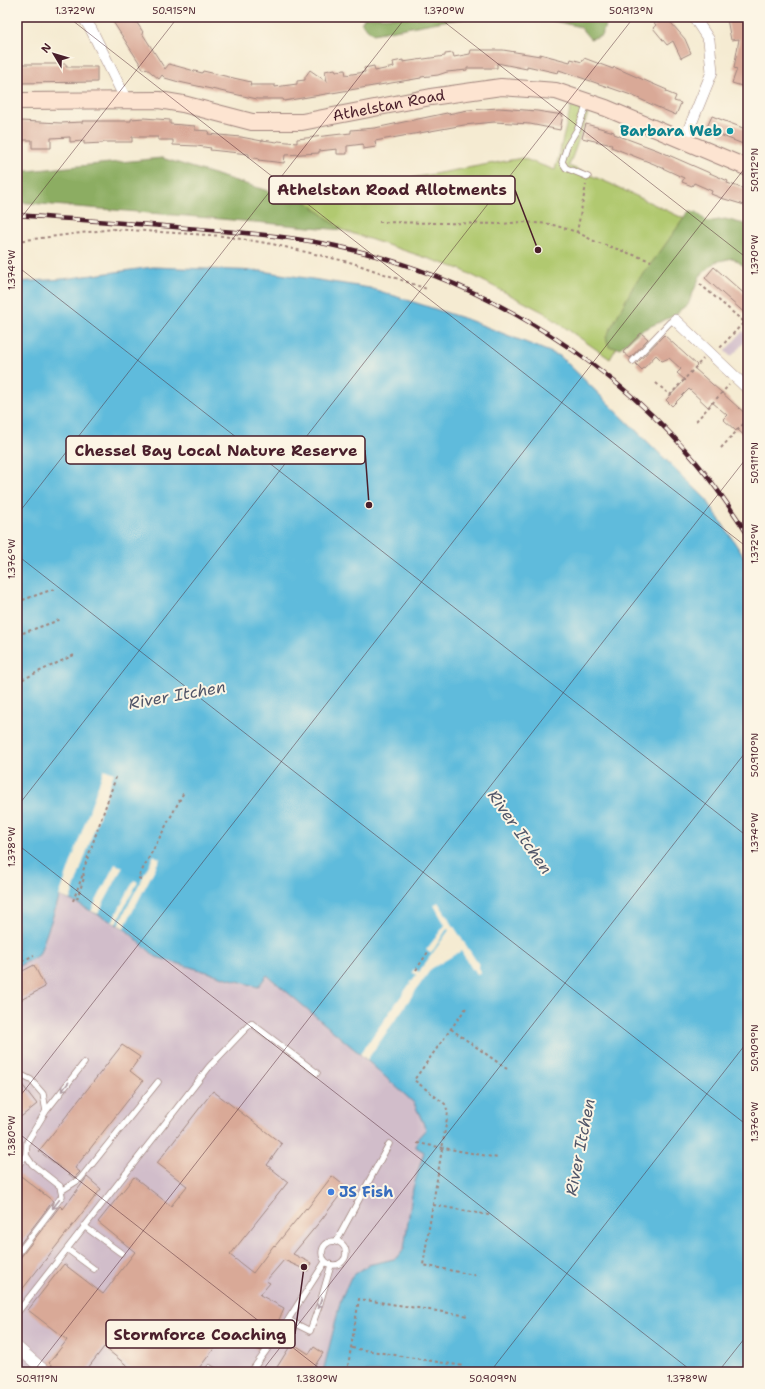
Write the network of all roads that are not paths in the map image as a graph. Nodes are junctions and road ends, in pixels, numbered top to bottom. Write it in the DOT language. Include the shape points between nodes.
graph roads {
  1 [pos="83,17"];
  2 [pos="694,17"];
  3 [pos="126,100"];
  4 [pos="17,101"];
  5 [pos="587,102"];
  6 [pos="684,141"];
  7 [pos="748,168"];
  8 [pos="588,178"];
  9 [pos="675,320"];
  10 [pos="633,361"];
  11 [pos="748,389"];
  12 [pos="84,1063"];
  13 [pos="17,1072"];
  14 [pos="317,1073"];
  15 [pos="158,1082"];
  16 [pos="46,1111"];
  17 [pos="389,1144"];
  18 [pos="26,1155"];
  19 [pos="17,1167"];
  20 [pos="61,1192"];
  21 [pos="84,1226"];
  22 [pos="336,1242"];
  23 [pos="67,1249"];
  24 [pos="121,1253"];
  25 [pos="17,1255"];
  26 [pos="325,1262"];
  27 [pos="331,1265"];
  28 [pos="94,1269"];
  29 [pos="17,1312"];
  30 [pos="288,1320"];
  31 [pos="17,1347"];
  32 [pos="210,1368"];
  33 [pos="46,1372"];
  34 [pos="216,1372"];
  35 [pos="251,1372"];
  1 -- 3 [label="street"];
  2 -- 6 [label="street" via="709,40 712,72"];
  3 -- 4 [label="street, Athelstan Road"];
  3 -- 5 [label="street, Athelstan Road" via="159,100 184,104 252,122 302,122 431,97 501,87 556,91"];
  5 -- 6 [label="street, Athelstan Road"];
  5 -- 8 [label="lane" via="562,162 566,168"];
  6 -- 7 [label="street, Athelstan Road"];
  9 -- 10 [label="lane" via="670,322"];
  9 -- 11 [label="street"];
  12 -- 16 [label="lane, one-way"];
  13 -- 16 [label="lane" via="31,1080 43,1094"];
  14 -- 21 [label="lane" via="251,1023 209,1067"];
  15 -- 20 [label="lane" via="80,1179"];
  16 -- 18 [label="lane" via="27,1142"];
  17 -- 22 [label="lane"];
  18 -- 19 [label="lane"];
  18 -- 20 [label="lane" via="32,1164 60,1186"];
  20 -- 25 [label="lane, one-way" via="62,1196"];
  21 -- 23 [label="lane"];
  21 -- 24 [label="lane"];
  22 -- 26 [label="lane" via="329,1243 323,1248 322,1256"];
  22 -- 27 [label="lane" via="343,1247 345,1255 340,1263"];
  23 -- 28 [label="lane"];
  23 -- 29 [label="lane"];
  26 -- 27 [label="lane"];
  26 -- 30 [label="lane"];
  27 -- 30 [label="lane, one-way" via="310,1331"];
  30 -- 35 [label="lane"];
  31 -- 33 [label="street"];
  32 -- 34 [label="lane"];
}
